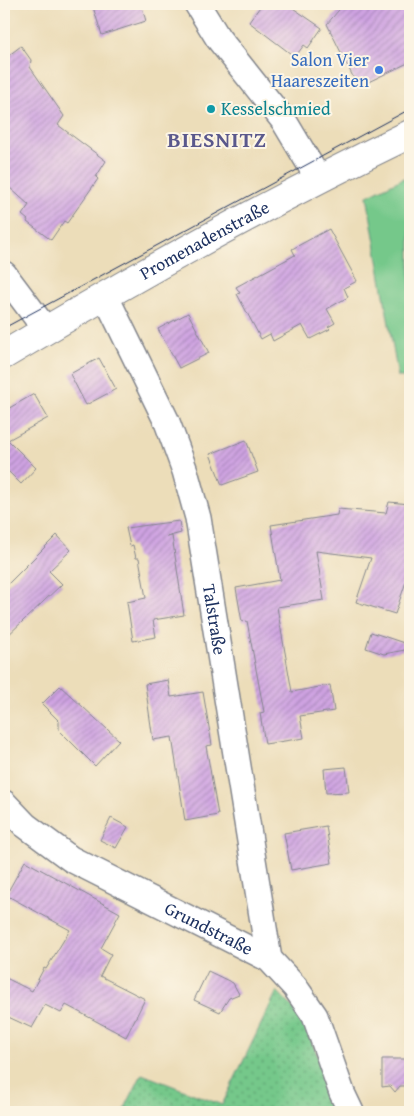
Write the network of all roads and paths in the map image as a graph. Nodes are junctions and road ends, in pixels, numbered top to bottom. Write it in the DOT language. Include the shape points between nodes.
graph roads {
  1 [pos="197,4"];
  2 [pos="410,134"];
  3 [pos="318,178"];
  4 [pos="4,274"];
  5 [pos="105,295"];
  6 [pos="46,330"];
  7 [pos="4,355"];
  8 [pos="4,803"];
  9 [pos="269,959"];
  10 [pos="351,1112"];
  1 -- 3 [label="street" via="218,38 284,121"];
  2 -- 3 [label="main road, Promenadenstraße"];
  3 -- 5 [label="main road, Promenadenstraße"];
  4 -- 6 [label="street"];
  5 -- 6 [label="main road, Promenadenstraße"];
  5 -- 9 [label="street, Talstraße" via="167,422 198,518"];
  6 -- 7 [label="main road, Promenadenstraße"];
  8 -- 9 [label="street, Grundstraße" via="25,825 71,860"];
  9 -- 10 [label="street, Grundstraße" via="295,987 315,1016"];
}
